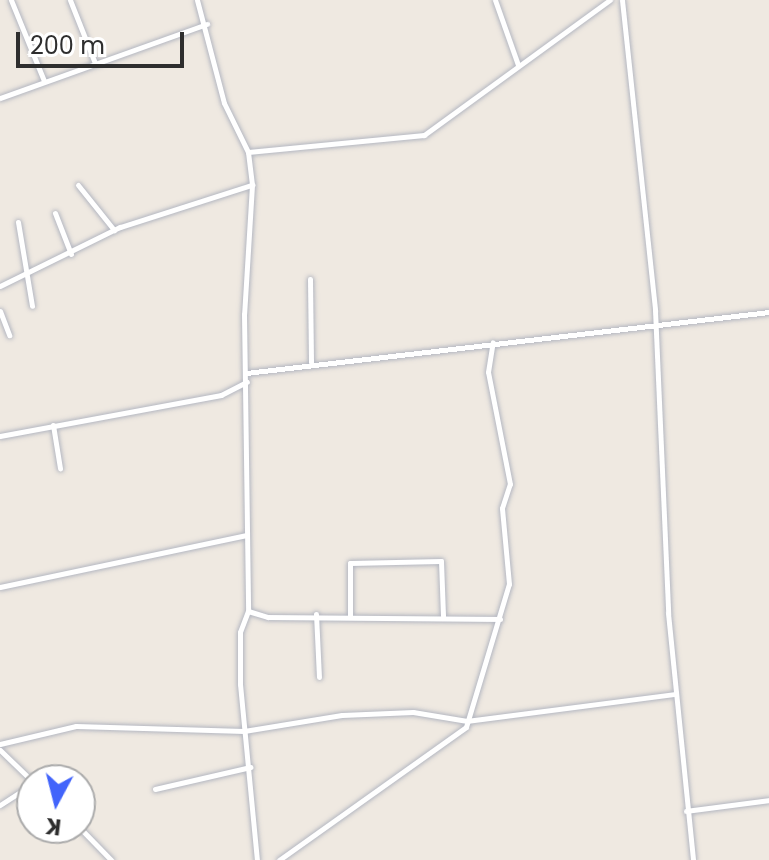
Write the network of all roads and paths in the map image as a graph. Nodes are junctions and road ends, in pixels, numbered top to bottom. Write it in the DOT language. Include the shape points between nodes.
graph roads {
  1 [pos="11,0"];
  2 [pos="70,0"];
  3 [pos="197,0"];
  4 [pos="495,0"];
  5 [pos="610,0"];
  6 [pos="622,0"];
  7 [pos="207,24"];
  8 [pos="95,63"];
  9 [pos="518,65"];
  10 [pos="44,81"];
  11 [pos="0,98"];
  12 [pos="248,152"];
  13 [pos="78,185"];
  14 [pos="252,185"];
  15 [pos="55,213"];
  16 [pos="18,222"];
  17 [pos="114,230"];
  18 [pos="71,254"];
  19 [pos="29,274"];
  20 [pos="310,279"];
  21 [pos="0,286"];
  22 [pos="32,306"];
  23 [pos="0,311"];
  24 [pos="769,312"];
  25 [pos="651,326"];
  26 [pos="9,335"];
  27 [pos="493,342"];
  28 [pos="311,362"];
  29 [pos="246,373"];
  30 [pos="247,382"];
  31 [pos="53,425"];
  32 [pos="0,436"];
  33 [pos="60,468"];
  34 [pos="247,535"];
  35 [pos="0,587"];
  36 [pos="248,611"];
  37 [pos="316,614"];
  38 [pos="350,615"];
  39 [pos="443,616"];
  40 [pos="500,619"];
  41 [pos="319,677"];
  42 [pos="675,694"];
  43 [pos="467,721"];
  44 [pos="244,731"];
  45 [pos="0,749"];
  46 [pos="16,766"];
  47 [pos="250,767"];
  48 [pos="155,789"];
  49 [pos="769,800"];
  50 [pos="686,811"];
  51 [pos="96,844"];
  52 [pos="111,860"];
  53 [pos="257,860"];
  54 [pos="279,860"];
  55 [pos="693,860"];
  1 -- 10 [label="street"];
  2 -- 8 [label="street"];
  3 -- 7 [label="street"];
  4 -- 9 [label="street"];
  5 -- 9 [label="street"];
  6 -- 25 [label="street" via="655,310"];
  7 -- 8 [label="street"];
  7 -- 12 [label="street" via="224,103"];
  8 -- 10 [label="street"];
  9 -- 12 [label="street" via="464,111 424,135"];
  10 -- 11 [label="street"];
  12 -- 14 [label="street"];
  13 -- 17 [label="street"];
  14 -- 17 [label="street"];
  14 -- 29 [label="street"];
  15 -- 18 [label="street"];
  16 -- 19 [label="street"];
  17 -- 18 [label="street"];
  18 -- 19 [label="street"];
  19 -- 21 [label="street"];
  19 -- 22 [label="street"];
  20 -- 28 [label="street"];
  23 -- 26 [label="street"];
  24 -- 25 [label="street"];
  25 -- 27 [label="street"];
  25 -- 42 [label="street" via="666,477"];
  27 -- 28 [label="street"];
  27 -- 40 [label="street" via="488,372 510,484 502,508 509,584"];
  28 -- 29 [label="street"];
  29 -- 30 [label="street"];
  30 -- 31 [label="street" via="221,395"];
  30 -- 34 [label="street"];
  31 -- 32 [label="street"];
  31 -- 33 [label="street"];
  34 -- 35 [label="street"];
  34 -- 36 [label="street"];
  36 -- 37 [label="street" via="268,617"];
  36 -- 44 [label="street" via="240,632"];
  37 -- 38 [label="street"];
  37 -- 41 [label="street"];
  38 -- 39 [label="street"];
  38 -- 39 [label="street" via="350,563 441,561"];
  39 -- 40 [label="street"];
  40 -- 43 [label="street"];
  42 -- 43 [label="street"];
  42 -- 50 [label="street"];
  43 -- 44 [label="street" via="429,713 351,714"];
  43 -- 54 [label="street" via="447,743"];
  44 -- 45 [label="street" via="76,726"];
  44 -- 47 [label="street"];
  45 -- 46 [label="street"];
  47 -- 48 [label="street"];
  47 -- 53 [label="street"];
  49 -- 50 [label="street"];
  50 -- 55 [label="street"];
  51 -- 52 [label="street"];
}
